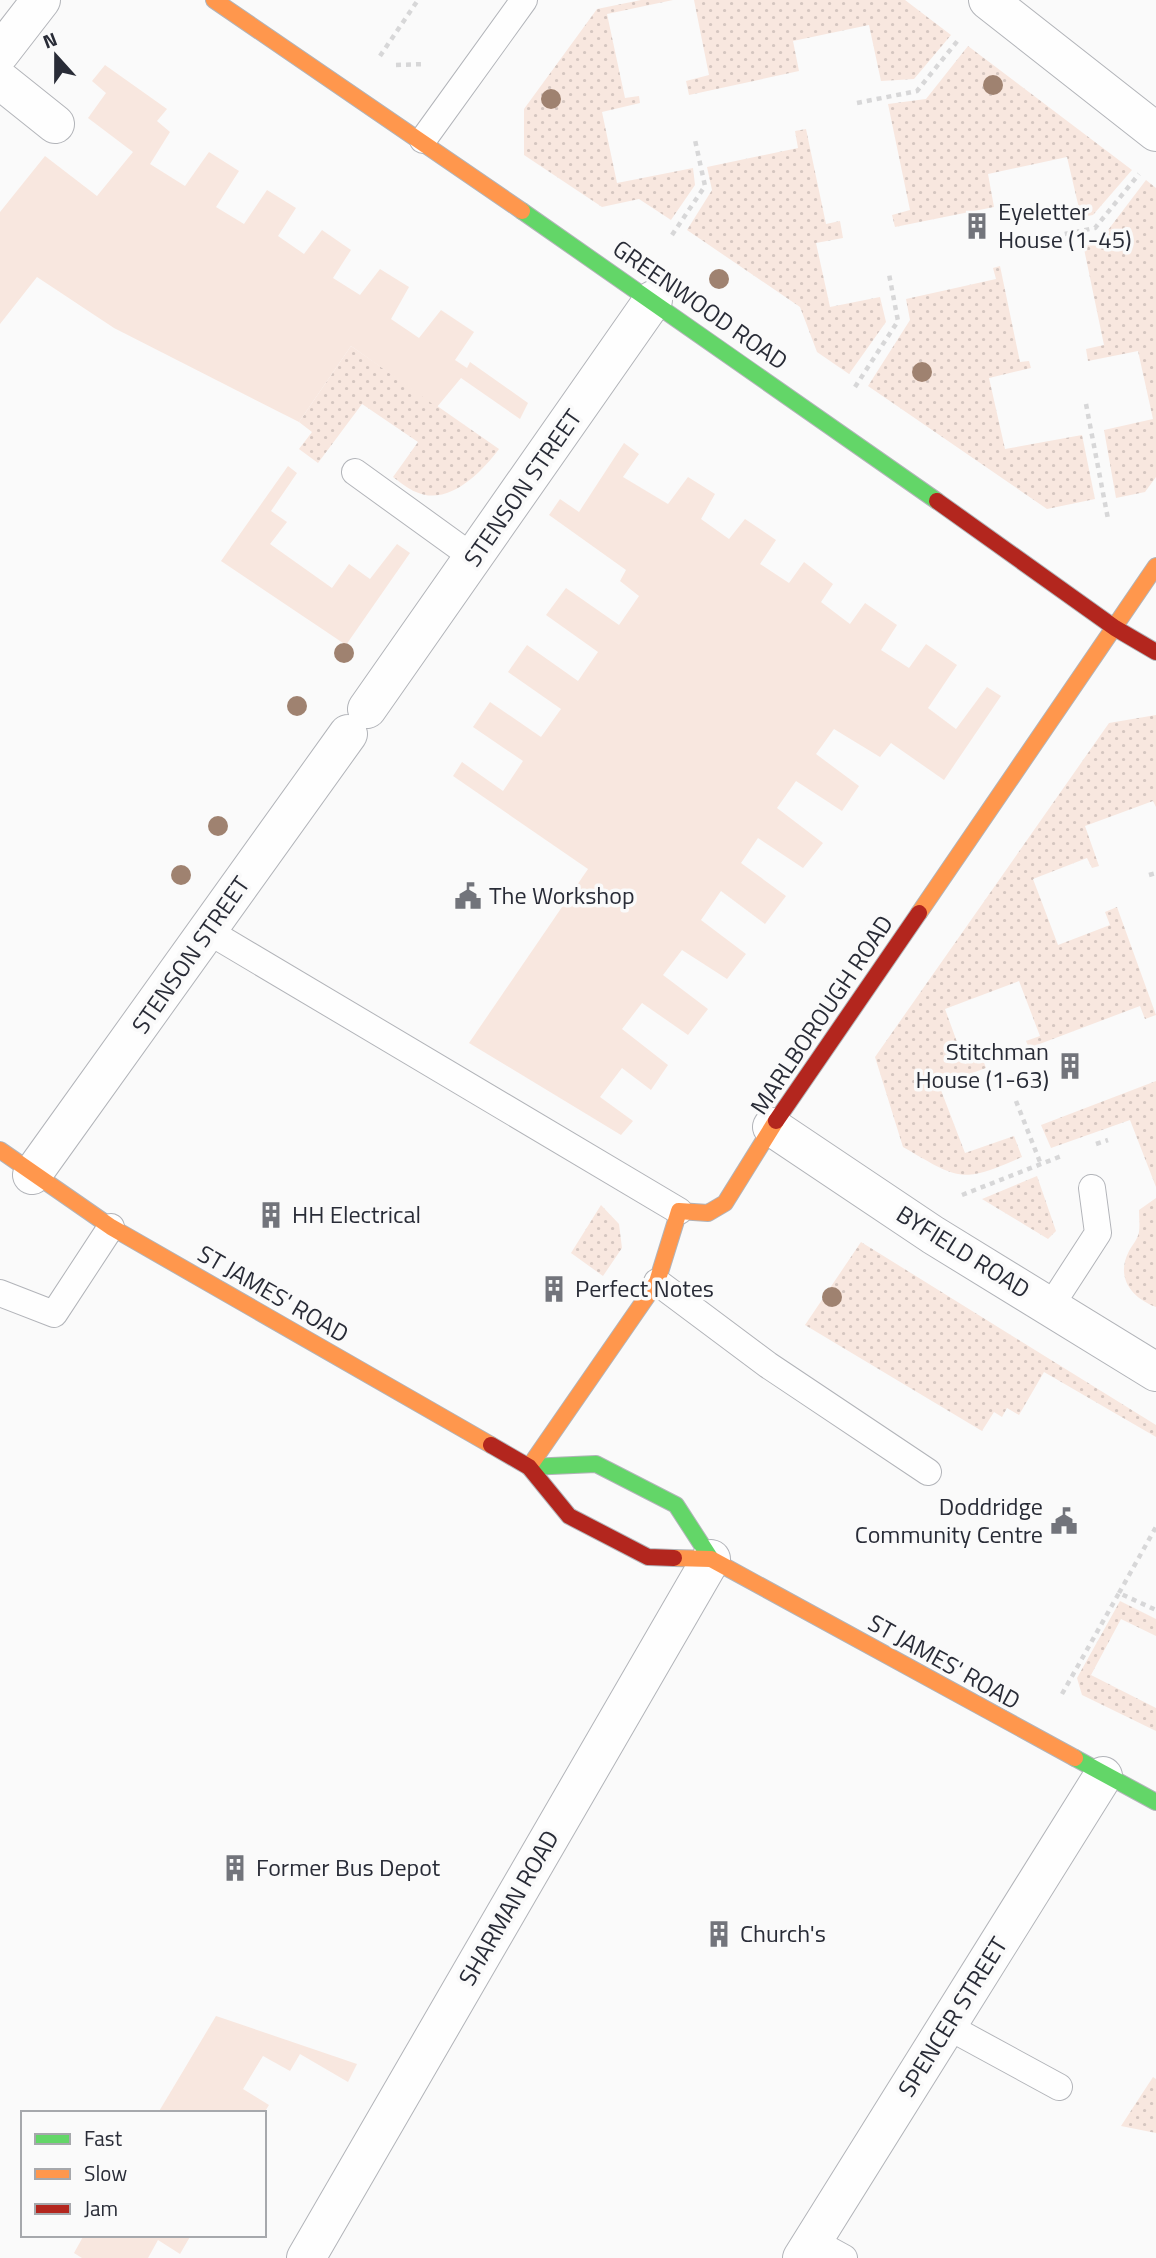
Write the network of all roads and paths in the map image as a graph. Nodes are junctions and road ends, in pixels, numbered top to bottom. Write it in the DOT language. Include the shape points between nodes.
graph roads {
  1 [pos="41,0"];
  2 [pos="214,0"];
  3 [pos="418,0"];
  4 [pos="524,0"];
  5 [pos="977,15"];
  6 [pos="0,53"];
  7 [pos="374,65"];
  8 [pos="0,80"];
  9 [pos="857,103"];
  10 [pos="55,124"];
  11 [pos="423,140"];
  12 [pos="695,140"];
  13 [pos="1151,149"];
  14 [pos="672,235"];
  15 [pos="1055,236"];
  16 [pos="888,274"];
  17 [pos="653,300"];
  18 [pos="855,388"];
  19 [pos="1086,404"];
  20 [pos="355,472"];
  21 [pos="1108,519"];
  22 [pos="474,558"];
  23 [pos="1156,566"];
  24 [pos="1115,628"];
  25 [pos="1156,652"];
  26 [pos="1156,873"];
  27 [pos="1150,875"];
  28 [pos="208,931"];
  29 [pos="1016,1101"];
  30 [pos="772,1127"];
  31 [pos="1108,1140"];
  32 [pos="1086,1148"];
  33 [pos="0,1150"];
  34 [pos="1074,1151"];
  35 [pos="1040,1162"];
  36 [pos="32,1175"];
  37 [pos="1092,1188"];
  38 [pos="961,1196"];
  39 [pos="679,1211"];
  40 [pos="111,1227"];
  41 [pos="657,1282"];
  42 [pos="0,1293"];
  43 [pos="1050,1307"];
  44 [pos="1156,1372"];
  45 [pos="529,1467"];
  46 [pos="928,1472"];
  47 [pos="1156,1527"];
  48 [pos="711,1559"];
  49 [pos="1119,1593"];
  50 [pos="1156,1611"];
  51 [pos="1062,1694"];
  52 [pos="1103,1776"];
  53 [pos="1156,1802"];
  54 [pos="947,2026"];
  55 [pos="1059,2087"];
  56 [pos="819,2252"];
  57 [pos="306,2258"];
  1 -- 6 [label="street"];
  2 -- 11 [label="street, GREENWOOD ROAD"];
  3 -- 7 [label="path"];
  4 -- 11 [label="lane"];
  5 -- 9 [label="path" via="916,91"];
  5 -- 13 [label="street"];
  8 -- 10 [label="street"];
  11 -- 17 [label="street, GREENWOOD ROAD"];
  12 -- 14 [label="path" via="705,186"];
  13 -- 15 [label="path" via="1095,228"];
  16 -- 18 [label="path" via="898,321"];
  17 -- 22 [label="street, STENSON STREET"];
  17 -- 24 [label="street, GREENWOOD ROAD"];
  19 -- 21 [label="path"];
  20 -- 22 [label="lane"];
  22 -- 28 [label="street, STENSON STREET"];
  23 -- 24 [label="street, MARLBOROUGH ROAD"];
  24 -- 25 [label="street, GREENWOOD ROAD"];
  24 -- 30 [label="street, MARLBOROUGH ROAD"];
  26 -- 27 [label="path"];
  28 -- 36 [label="street, STENSON STREET"];
  28 -- 39 [label="lane"];
  29 -- 35 [label="path"];
  30 -- 39 [label="street, MARLBOROUGH ROAD" via="716,1211"];
  30 -- 43 [label="street, BYFIELD ROAD" via="933,1236"];
  31 -- 32 [label="path"];
  33 -- 36 [label="street, ST JAMES' ROAD"];
  34 -- 35 [label="path"];
  35 -- 38 [label="path"];
  36 -- 40 [label="street, ST JAMES' ROAD"];
  37 -- 43 [label="lane" via="1098,1233"];
  39 -- 41 [label="street"];
  40 -- 42 [label="lane" via="54,1314"];
  40 -- 45 [label="street, ST JAMES' ROAD"];
  41 -- 45 [label="street"];
  41 -- 46 [label="lane" via="768,1365"];
  43 -- 44 [label="street, BYFIELD ROAD"];
  45 -- 48 [label="street, ST JAMES' ROAD" via="569,1516 648,1557"];
  45 -- 48 [label="street, ST JAMES' ROAD" via="596,1464 676,1505"];
  47 -- 49 [label="path"];
  48 -- 52 [label="street, ST JAMES' ROAD"];
  48 -- 57 [label="street, SHARMAN ROAD"];
  49 -- 50 [label="path"];
  49 -- 51 [label="path"];
  52 -- 53 [label="street, ST JAMES' ROAD"];
  52 -- 54 [label="street, SPENCER STREET"];
  54 -- 55 [label="lane"];
  54 -- 56 [label="street, SPENCER STREET"];
}
